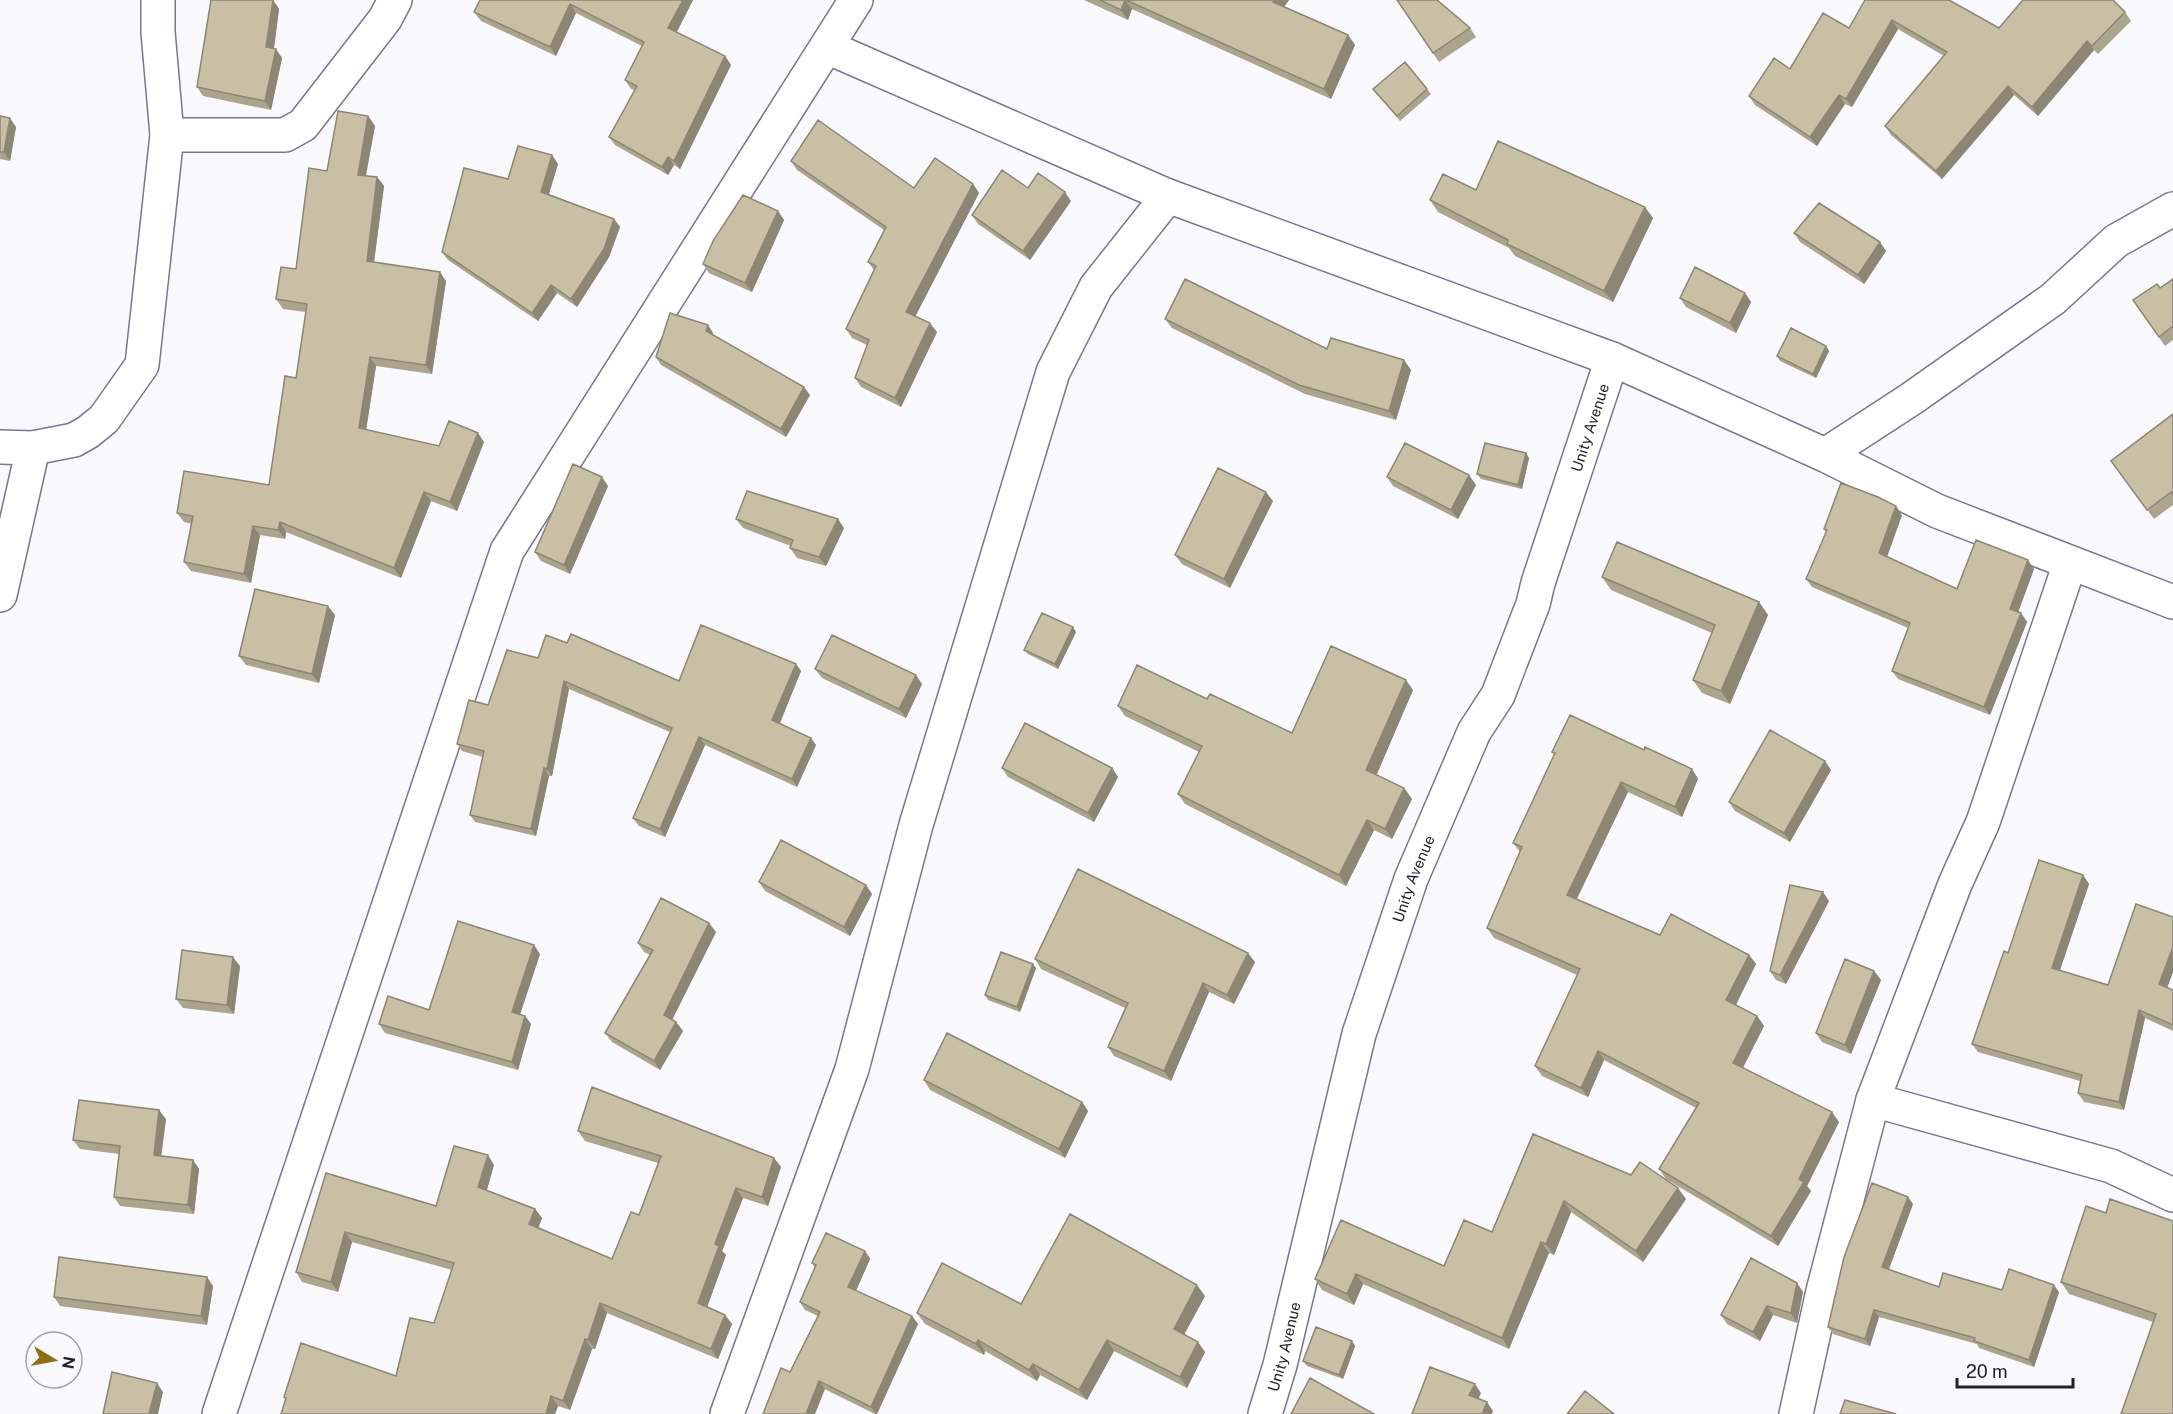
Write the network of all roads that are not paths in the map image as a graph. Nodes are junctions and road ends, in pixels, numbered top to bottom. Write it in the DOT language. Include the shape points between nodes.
graph roads {
  1 [pos="158,0"];
  2 [pos="395,0"];
  3 [pos="856,0"];
  4 [pos="827,46"];
  5 [pos="167,135"];
  6 [pos="1168,196"];
  7 [pos="2173,209"];
  8 [pos="1612,360"];
  9 [pos="0,447"];
  10 [pos="33,448"];
  11 [pos="1825,455"];
  12 [pos="2070,563"];
  13 [pos="0,595"];
  14 [pos="2173,602"];
  15 [pos="1873,1100"];
  16 [pos="2173,1195"];
  17 [pos="219,1414"];
  18 [pos="727,1414"];
  19 [pos="1265,1414"];
  20 [pos="1796,1414"];
  1 -- 5 [label="street"];
  2 -- 5 [label="street" via="385,19 303,125 285,135"];
  3 -- 4 [label="street"];
  4 -- 6 [label="street"];
  4 -- 17 [label="street" via="507,551"];
  5 -- 10 [label="street" via="142,365 104,419 88,432 74,441"];
  6 -- 8 [label="street"];
  6 -- 18 [label="street" via="1096,287 1053,372 916,825 852,1069"];
  7 -- 11 [label="street" via="2116,241 2053,299"];
  8 -- 11 [label="street"];
  8 -- 19 [label="street, Unity Avenue" via="1533,604 1498,695 1474,732 1411,879 1363,1023"];
  9 -- 10 [label="street"];
  10 -- 13 [label="street"];
  11 -- 12 [label="street" via="1937,511"];
  12 -- 14 [label="street"];
  12 -- 15 [label="street" via="1983,822 1955,884"];
  15 -- 16 [label="street" via="2111,1166"];
  15 -- 20 [label="street" via="1823,1291"];
}
